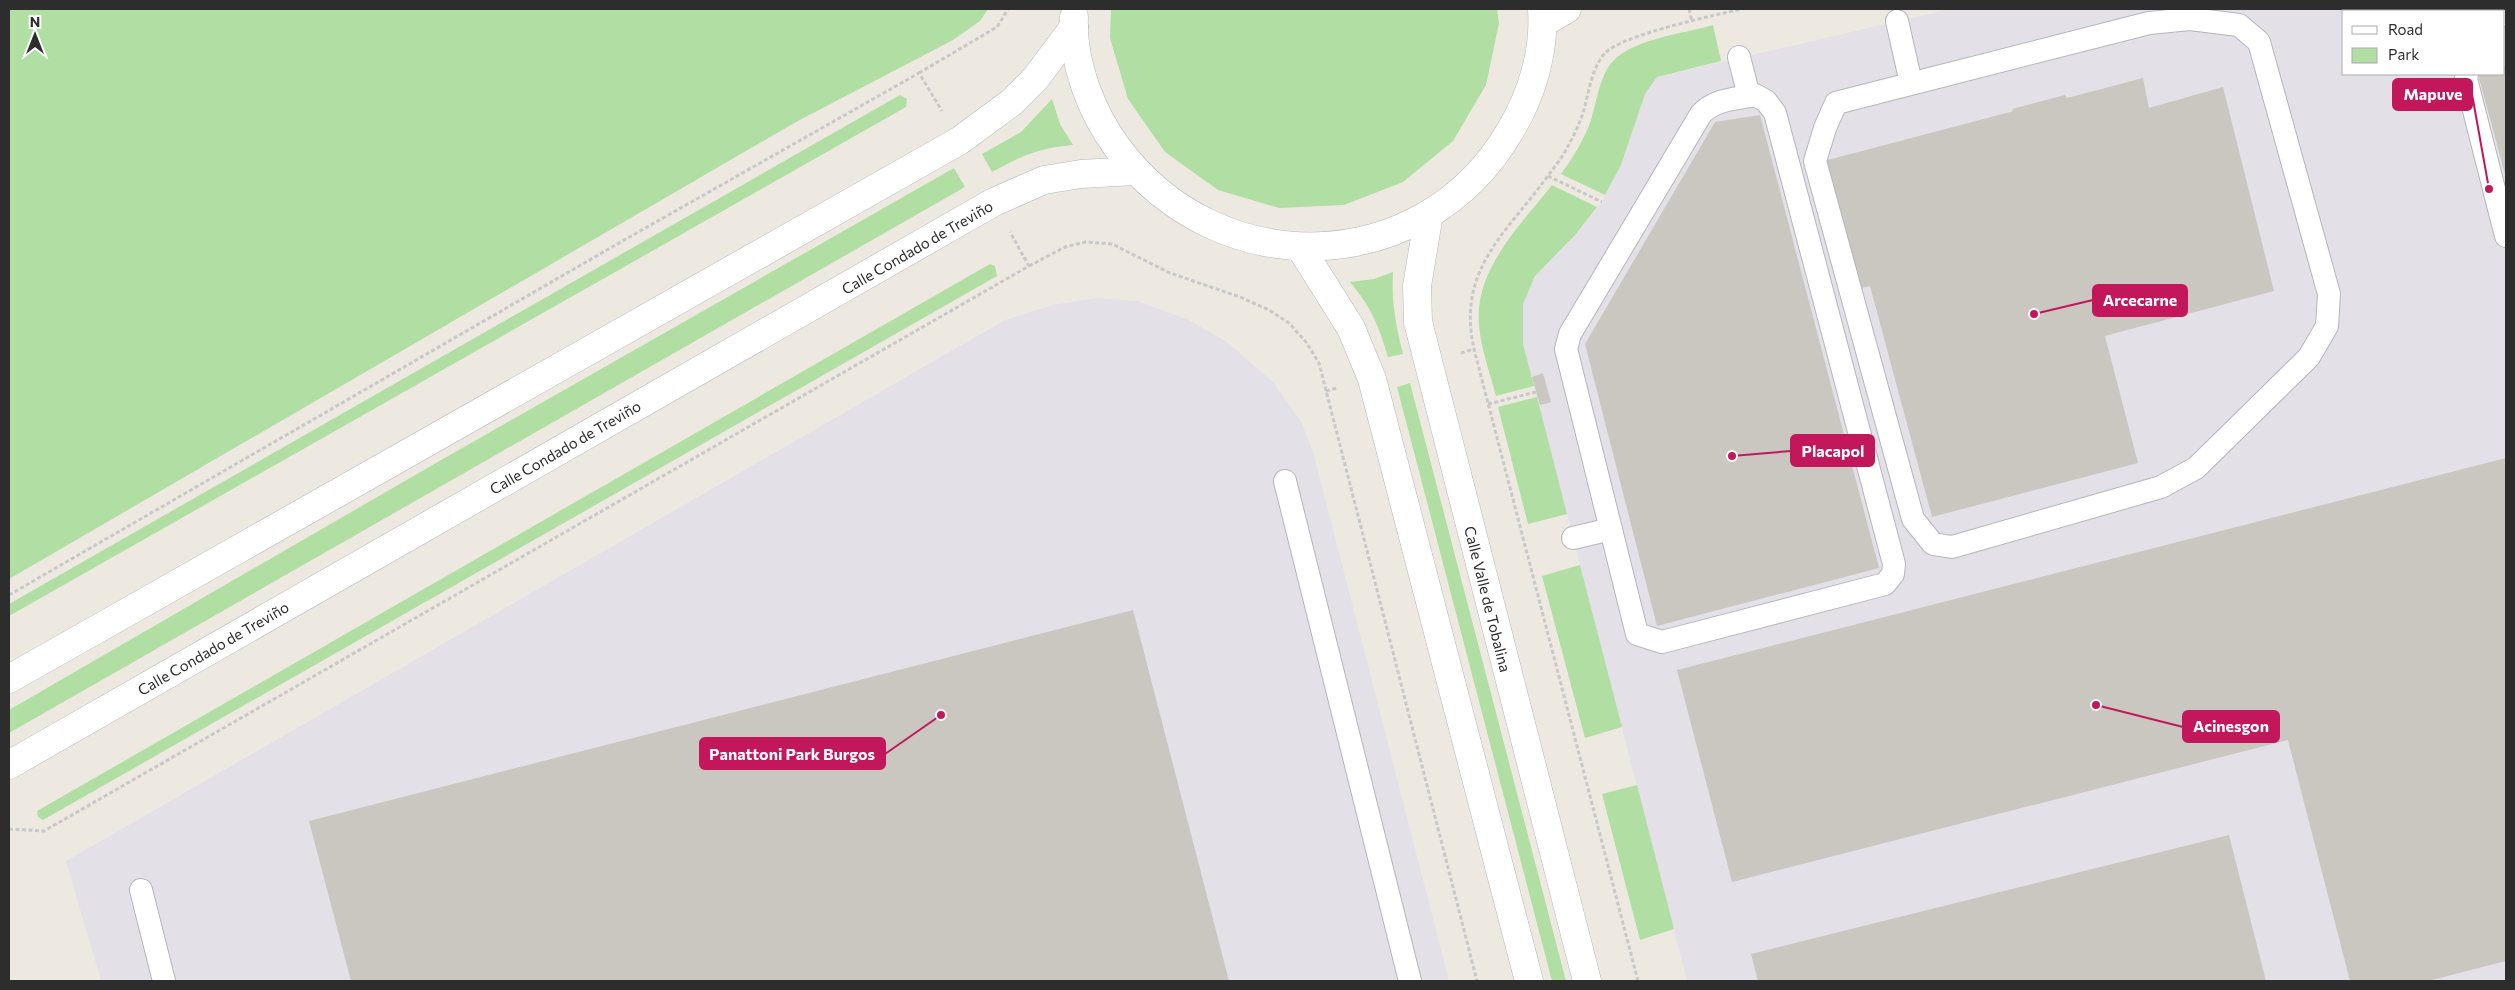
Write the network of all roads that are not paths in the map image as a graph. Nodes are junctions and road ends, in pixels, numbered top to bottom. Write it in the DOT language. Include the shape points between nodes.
graph roads {
  1 [pos="1567,9"];
  2 [pos="1542,16"];
  3 [pos="1074,18"];
  4 [pos="1897,21"];
  5 [pos="1739,57"];
  6 [pos="2467,75"];
  7 [pos="1911,83"];
  8 [pos="1749,96"];
  9 [pos="1135,171"];
  10 [pos="1429,214"];
  11 [pos="2506,236"];
  12 [pos="1300,247"];
  13 [pos="1285,481"];
  14 [pos="1611,529"];
  15 [pos="1573,538"];
  16 [pos="9,680"];
  17 [pos="9,765"];
  18 [pos="140,890"];
  19 [pos="164,981"];
  20 [pos="1410,981"];
  21 [pos="1529,981"];
  22 [pos="1587,981"];
  1 -- 2 [label="street"];
  2 -- 10 [label="street" via="1539,56 1531,88 1518,118 1501,147 1480,172"];
  3 -- 9 [label="street" via="1083,79 1103,128"];
  3 -- 16 [label="street" via="1035,79 1012,102 959,141"];
  4 -- 7 [label="lane"];
  5 -- 8 [label="lane"];
  6 -- 11 [label="lane"];
  7 -- 7 [label="lane" via="2150,23 2190,19 2239,25 2259,42 2329,294 2327,326 2309,357 2196,468 2161,487 1952,548 1933,544 1913,519 1815,161 1836,103"];
  8 -- 14 [label="lane" via="1708,106 1701,114 1570,334 1566,348"];
  8 -- 14 [label="lane" via="1755,95 1766,102 1775,114 1894,564 1892,574 1885,584 1662,642 1637,634"];
  9 -- 12 [label="street" via="1162,196 1193,217 1263,243"];
  9 -- 17 [label="street, Calle Condado de Treviño" via="1044,180 994,202"];
  10 -- 12 [label="street" via="1388,233 1353,242"];
  10 -- 22 [label="street, Calle Valle de Tobalina" via="1417,286 1418,322"];
  12 -- 21 [label="street" via="1351,328 1372,378"];
  13 -- 20 [label="lane"];
  14 -- 15 [label="lane"];
  18 -- 19 [label="lane"];
}
